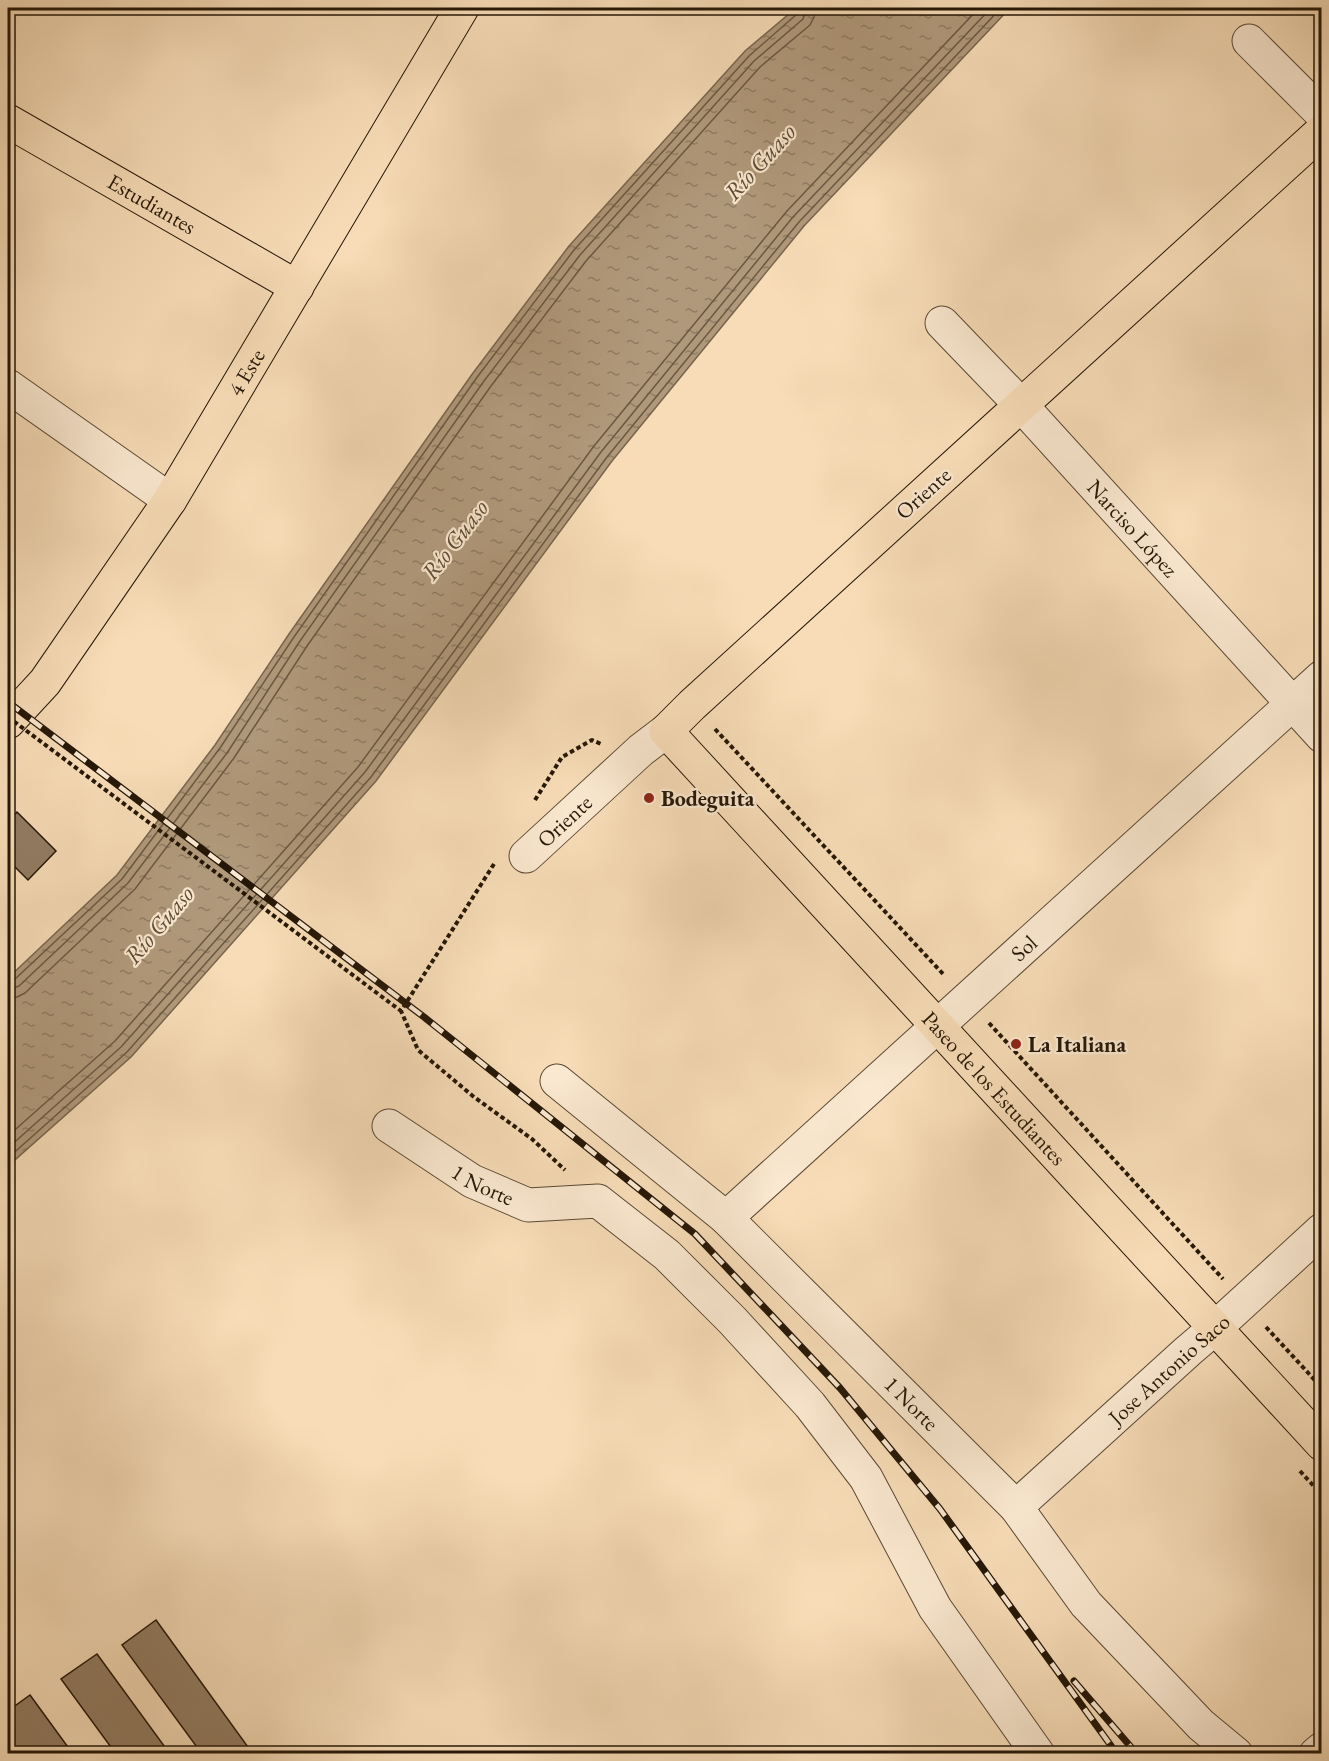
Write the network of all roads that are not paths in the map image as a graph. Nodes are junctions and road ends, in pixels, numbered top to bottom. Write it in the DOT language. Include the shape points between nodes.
graph roads {
  1 [pos="462,8"];
  2 [pos="1249,41"];
  3 [pos="1322,114"];
  4 [pos="8,121"];
  5 [pos="1322,131"];
  6 [pos="297,287"];
  7 [pos="942,323"];
  8 [pos="8,386"];
  9 [pos="1020,404"];
  10 [pos="170,500"];
  11 [pos="1322,677"];
  12 [pos="1292,703"];
  13 [pos="8,722"];
  14 [pos="666,731"];
  15 [pos="1322,736"];
  16 [pos="526,856"];
  17 [pos="937,1025"];
  18 [pos="557,1081"];
  19 [pos="389,1126"];
  20 [pos="726,1218"];
  21 [pos="1322,1230"];
  22 [pos="1215,1329"];
  23 [pos="1322,1444"];
  24 [pos="1016,1507"];
  25 [pos="1322,1749"];
  26 [pos="1038,1754"];
  27 [pos="1236,1754"];
  28 [pos="1316,1754"];
  1 -- 6 [label="main road, 4 Este"];
  2 -- 3 [label="street"];
  4 -- 6 [label="main road, Estudiantes"];
  5 -- 9 [label="main road, Oriente"];
  6 -- 10 [label="main road, 4 Este"];
  7 -- 9 [label="street, Narciso López"];
  8 -- 10 [label="street"];
  9 -- 12 [label="street, Narciso López"];
  9 -- 14 [label="main road, Oriente"];
  10 -- 13 [label="main road, 4 Este" via="45,682"];
  11 -- 12 [label="street, Sol"];
  12 -- 15 [label="street, Narciso López"];
  12 -- 17 [label="street, Sol"];
  14 -- 16 [label="street, Oriente"];
  14 -- 17 [label="main road, Paseo de los Estudiantes"];
  17 -- 20 [label="street, Sol"];
  17 -- 22 [label="main road, Paseo de los Estudiantes"];
  18 -- 20 [label="street, 1 Norte"];
  19 -- 26 [label="street, 1 Norte" via="472,1181 528,1205 598,1202 667,1255 810,1405 866,1478 935,1608"];
  20 -- 24 [label="street, 1 Norte"];
  21 -- 22 [label="street, Jose Antonio Saco"];
  22 -- 23 [label="main road, Paseo de los Estudiantes"];
  22 -- 24 [label="street, Jose Antonio Saco"];
  24 -- 27 [label="street, 1 Norte" via="1086,1604 1201,1725"];
  25 -- 28 [label="street"];
}
